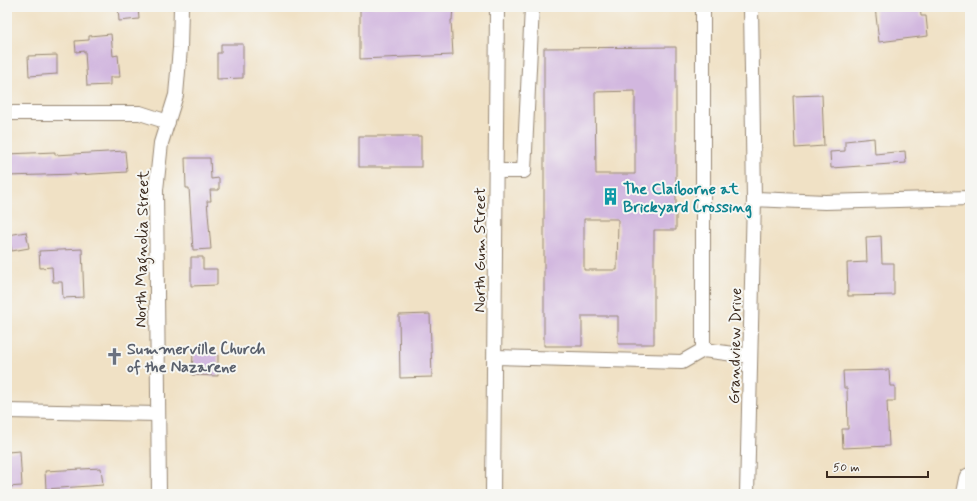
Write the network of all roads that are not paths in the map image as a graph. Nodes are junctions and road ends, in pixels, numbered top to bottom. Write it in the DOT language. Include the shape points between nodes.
graph roads {
  1 [pos="181,7"];
  2 [pos="497,7"];
  3 [pos="532,7"];
  4 [pos="703,7"];
  5 [pos="752,7"];
  6 [pos="7,113"];
  7 [pos="168,122"];
  8 [pos="496,171"];
  9 [pos="970,198"];
  10 [pos="754,199"];
  11 [pos="703,350"];
  12 [pos="750,356"];
  13 [pos="495,357"];
  14 [pos="7,411"];
  15 [pos="158,414"];
  16 [pos="970,479"];
  17 [pos="159,494"];
  18 [pos="493,494"];
  19 [pos="747,494"];
  20 [pos="967,494"];
  1 -- 7 [label="street, North Magnolia Street" via="176,95"];
  2 -- 8 [label="street, North Gum Street"];
  3 -- 8 [label="street" via="524,171"];
  4 -- 11 [label="street"];
  5 -- 10 [label="street, Grandview Drive"];
  6 -- 7 [label="street" via="140,113"];
  7 -- 15 [label="street, North Magnolia Street" via="161,143 156,190"];
  8 -- 13 [label="street, North Gum Street"];
  9 -- 10 [label="street" via="825,202"];
  10 -- 12 [label="street, Grandview Drive"];
  11 -- 12 [label="street"];
  11 -- 13 [label="street" via="682,362"];
  12 -- 19 [label="street, Grandview Drive"];
  13 -- 18 [label="street, North Gum Street"];
  14 -- 15 [label="street"];
  15 -- 17 [label="street, North Magnolia Street"];
  16 -- 20 [label="main road"];
}
